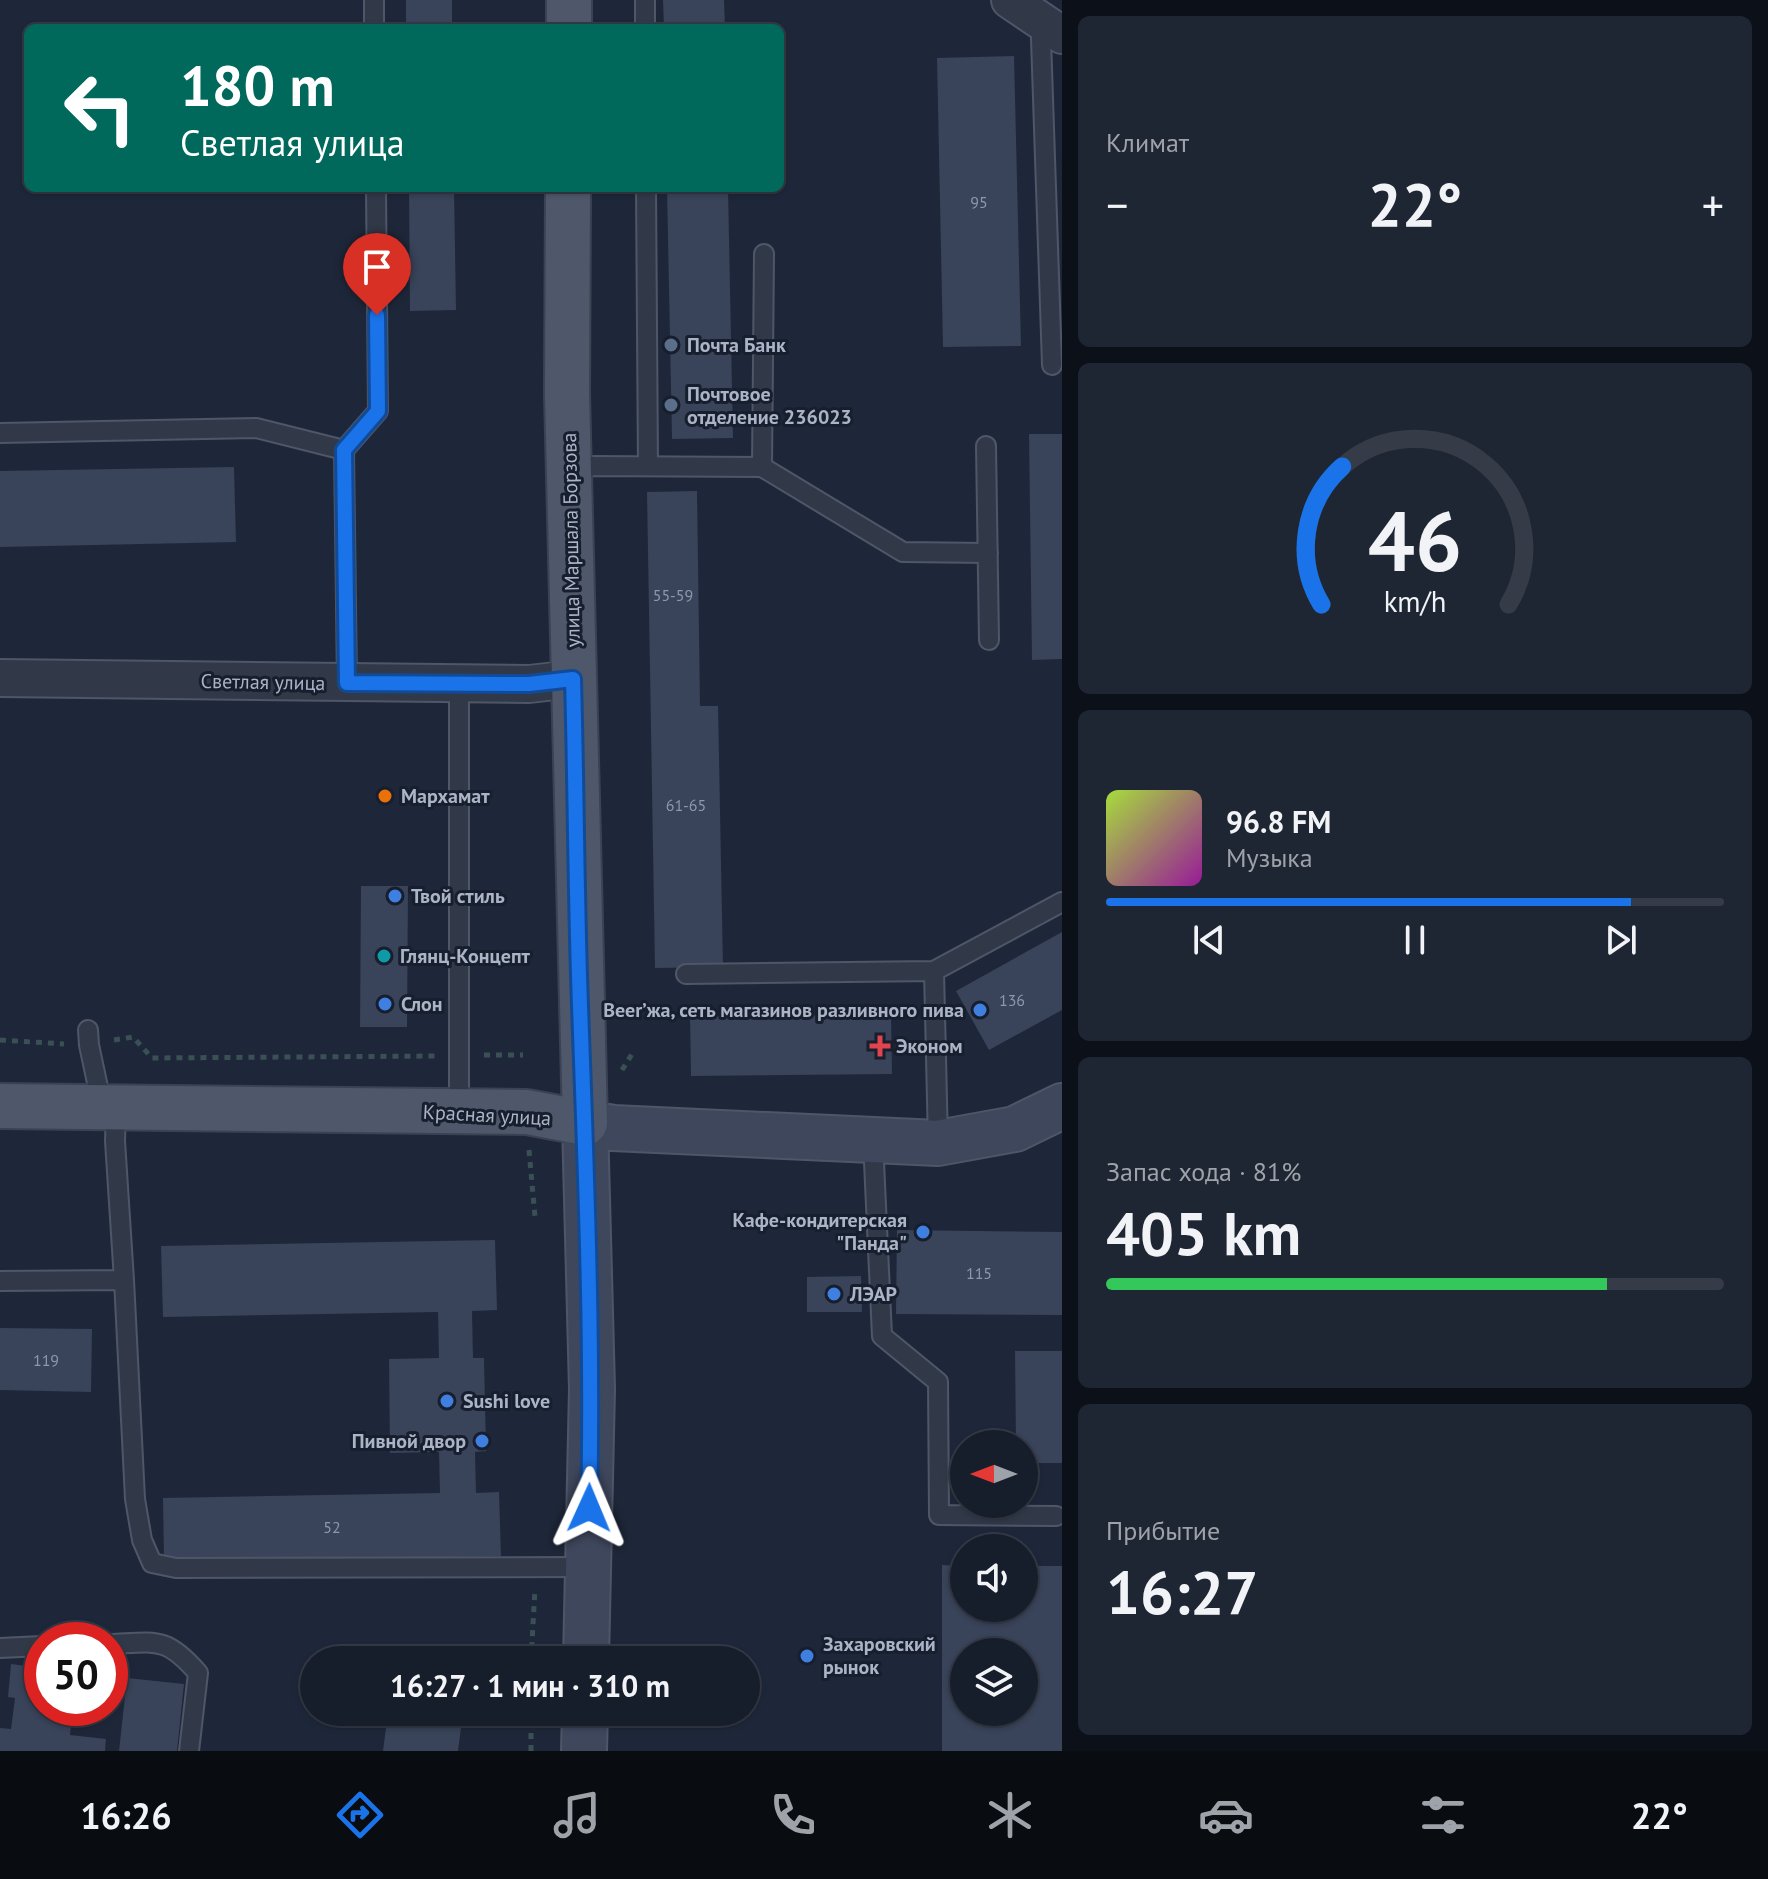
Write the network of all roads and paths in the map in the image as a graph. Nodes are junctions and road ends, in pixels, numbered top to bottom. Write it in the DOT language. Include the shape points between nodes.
graph roads {
  1 [pos="374,0"];
  2 [pos="569,0"];
  3 [pos="645,0"];
  4 [pos="1010,0"];
  5 [pos="374,24"];
  6 [pos="569,24"];
  7 [pos="645,24"];
  8 [pos="1053,29"];
  9 [pos="376,192"];
  10 [pos="568,192"];
  11 [pos="646,192"];
  12 [pos="764,254"];
  13 [pos="1052,365"];
  14 [pos="0,433"];
  15 [pos="986,446"];
  16 [pos="344,450"];
  17 [pos="648,466"];
  18 [pos="762,467"];
  19 [pos="570,470"];
  20 [pos="988,553"];
  21 [pos="989,640"];
  22 [pos="0,678"];
  23 [pos="573,679"];
  24 [pos="347,683"];
  25 [pos="459,683"];
  26 [pos="1062,902"];
  27 [pos="934,971"];
  28 [pos="686,974"];
  29 [pos="88,1037"];
  30 [pos="0,1040"];
  31 [pos="523,1055"];
  32 [pos="459,1056"];
  33 [pos="0,1106"];
  34 [pos="109,1106"];
  35 [pos="1062,1106"];
  36 [pos="459,1112"];
  37 [pos="585,1123"];
  38 [pos="873,1140"];
  39 [pos="529,1143"];
  40 [pos="938,1143"];
  41 [pos="535,1217"];
  42 [pos="124,1280"];
  43 [pos="0,1281"];
  44 [pos="1056,1516"];
  45 [pos="536,1567"];
  46 [pos="588,1567"];
  47 [pos="128,1643"];
  48 [pos="532,1646"];
  49 [pos="586,1646"];
  50 [pos="24,1647"];
  51 [pos="0,1648"];
  52 [pos="531,1726"];
  53 [pos="585,1726"];
  54 [pos="189,1751"];
  55 [pos="531,1751"];
  56 [pos="584,1751"];
  1 -- 5 [label="lane"];
  2 -- 6 [label="main road"];
  3 -- 7 [label="lane"];
  4 -- 8 [label="street"];
  8 -- 13 [label="lane" via="1041,39"];
  9 -- 16 [label="lane" via="378,411"];
  10 -- 19 [label="main road, улица Маршала Борзова"];
  11 -- 17 [label="lane"];
  12 -- 18 [label="lane"];
  14 -- 16 [label="lane" via="256,428"];
  15 -- 20 [label="lane"];
  16 -- 24 [label="lane"];
  17 -- 18 [label="lane"];
  17 -- 19 [label="lane"];
  18 -- 20 [label="lane" via="903,552"];
  19 -- 23 [label="main road, улица Маршала Борзова"];
  20 -- 21 [label="lane"];
  22 -- 24 [label="street, Светлая улица"];
  23 -- 25 [label="street, Светлая улица"];
  23 -- 37 [label="main road, улица Маршала Борзова"];
  24 -- 25 [label="street, Светлая улица"];
  25 -- 32 [label="lane"];
  26 -- 27 [label="lane"];
  27 -- 28 [label="lane"];
  27 -- 40 [label="lane"];
  29 -- 30 [label="path"];
  29 -- 32 [label="path" via="133,1037 152,1058"];
  29 -- 34 [label="lane"];
  31 -- 32 [label="path"];
  32 -- 36 [label="lane"];
  33 -- 34 [label="main road, Красная улица"];
  34 -- 36 [label="main road, Красная улица"];
  34 -- 42 [label="lane"];
  35 -- 40 [label="main road, Красная улица" via="1015,1129"];
  36 -- 37 [label="main road, Красная улица" via="527,1112"];
  37 -- 38 [label="main road, Красная улица"];
  37 -- 46 [label="main road, улица Маршала Борзова" via="592,1389"];
  38 -- 40 [label="main road, Красная улица"];
  38 -- 44 [label="lane" via="882,1336 938,1382 939,1515"];
  39 -- 41 [label="path"];
  42 -- 43 [label="lane"];
  42 -- 45 [label="lane" via="135,1499 152,1563 176,1568"];
  45 -- 46 [label="lane"];
  45 -- 48 [label="path"];
  46 -- 49 [label="main road, улица Маршала Борзова"];
  47 -- 54 [label="lane" via="155,1642 179,1651 198,1673"];
  50 -- 51 [label="lane"];
  52 -- 55 [label="path"];
  53 -- 56 [label="main road"];
}
